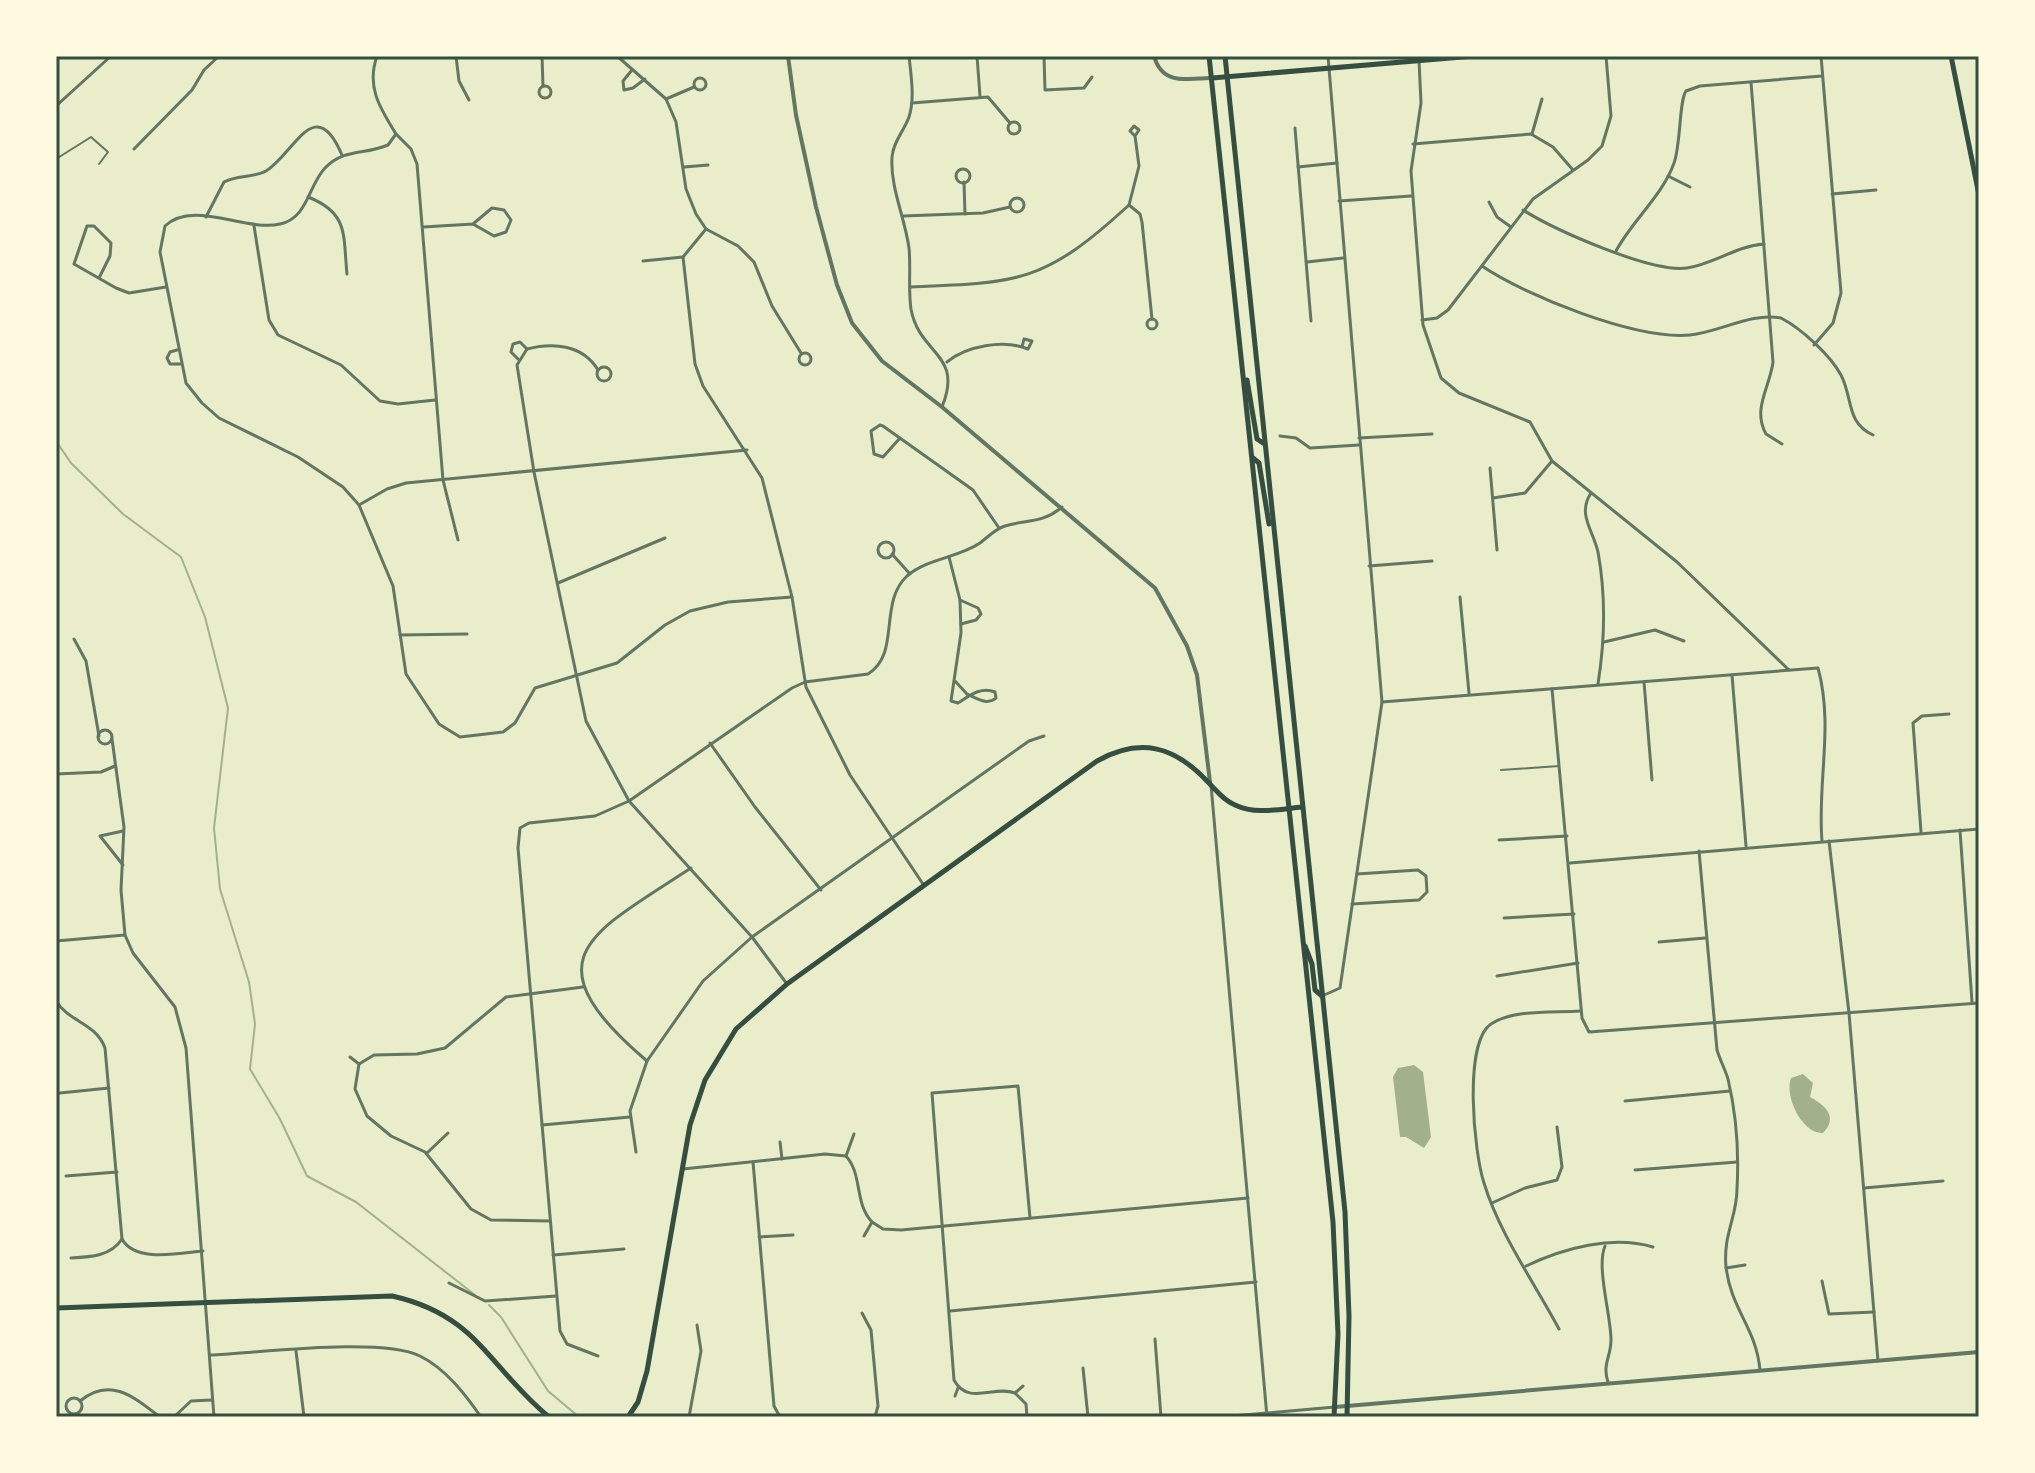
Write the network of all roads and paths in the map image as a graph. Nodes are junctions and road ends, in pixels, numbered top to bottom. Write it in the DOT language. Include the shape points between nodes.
graph roads {
  1 [pos="111,56"];
  2 [pos="219,56"];
  3 [pos="377,56"];
  4 [pos="456,56"];
  5 [pos="542,56"];
  6 [pos="617,56"];
  7 [pos="788,56"];
  8 [pos="909,56"];
  9 [pos="977,56"];
  10 [pos="1044,56"];
  11 [pos="1154,56"];
  12 [pos="1209,56"];
  13 [pos="1225,56"];
  14 [pos="1328,56"];
  15 [pos="1474,56"];
  16 [pos="1606,56"];
  17 [pos="1821,56"];
  18 [pos="1951,56"];
  19 [pos="1419,61"];
  20 [pos="633,69"];
  21 [pos="1329,69"];
  22 [pos="1822,76"];
  23 [pos="1092,77"];
  24 [pos="1228,77"];
  25 [pos="1212,78"];
  26 [pos="645,79"];
  27 [pos="1751,82"];
  28 [pos="543,86"];
  29 [pos="694,87"];
  30 [pos="980,96"];
  31 [pos="666,99"];
  32 [pos="1542,99"];
  33 [pos="469,100"];
  34 [pos="912,103"];
  35 [pos="56,106"];
  36 [pos="1010,123"];
  37 [pos="1295,128"];
  38 [pos="396,134"];
  39 [pos="1531,134"];
  40 [pos="1135,136"];
  41 [pos="1413,144"];
  42 [pos="134,149"];
  43 [pos="342,155"];
  44 [pos="56,159"];
  45 [pos="1337,163"];
  46 [pos="99,164"];
  47 [pos="708,165"];
  48 [pos="684,167"];
  49 [pos="1298,167"];
  50 [pos="1573,170"];
  51 [pos="1668,176"];
  52 [pos="964,182"];
  53 [pos="1690,187"];
  54 [pos="1876,190"];
  55 [pos="1832,194"];
  56 [pos="1979,195"];
  57 [pos="1413,196"];
  58 [pos="308,197"];
  59 [pos="1339,201"];
  60 [pos="1489,202"];
  61 [pos="1129,205"];
  62 [pos="1010,207"];
  63 [pos="1523,210"];
  64 [pos="965,215"];
  65 [pos="903,216"];
  66 [pos="206,217"];
  67 [pos="473,224"];
  68 [pos="254,225"];
  69 [pos="423,227"];
  70 [pos="1511,227"];
  71 [pos="706,229"];
  72 [pos="1764,244"];
  73 [pos="1616,251"];
  74 [pos="683,257"];
  75 [pos="1344,258"];
  76 [pos="643,261"];
  77 [pos="1307,262"];
  78 [pos="1482,266"];
  79 [pos="347,274"];
  80 [pos="99,278"];
  81 [pos="166,287"];
  82 [pos="909,287"];
  83 [pos="1770,317"];
  84 [pos="1152,319"];
  85 [pos="1422,320"];
  86 [pos="1311,321"];
  87 [pos="1814,345"];
  88 [pos="1022,347"];
  89 [pos="527,349"];
  90 [pos="178,350"];
  91 [pos="801,353"];
  92 [pos="518,359"];
  93 [pos="946,363"];
  94 [pos="180,364"];
  95 [pos="1243,367"];
  96 [pos="598,370"];
  97 [pos="435,400"];
  98 [pos="942,407"];
  99 [pos="1432,434"];
  100 [pos="1873,435"];
  101 [pos="1280,436"];
  102 [pos="900,438"];
  103 [pos="1359,438"];
  104 [pos="1263,443"];
  105 [pos="1782,444"];
  106 [pos="1359,445"];
  107 [pos="747,450"];
  108 [pos="1253,458"];
  109 [pos="1552,461"];
  110 [pos="1490,468"];
  111 [pos="534,472"];
  112 [pos="443,480"];
  113 [pos="1591,493"];
  114 [pos="1493,498"];
  115 [pos="359,505"];
  116 [pos="1062,507"];
  117 [pos="999,528"];
  118 [pos="665,538"];
  119 [pos="458,540"];
  120 [pos="1274,540"];
  121 [pos="1497,550"];
  122 [pos="892,554"];
  123 [pos="949,557"];
  124 [pos="1432,561"];
  125 [pos="1369,566"];
  126 [pos="910,574"];
  127 [pos="558,583"];
  128 [pos="792,597"];
  129 [pos="1460,597"];
  130 [pos="960,600"];
  131 [pos="961,624"];
  132 [pos="467,634"];
  133 [pos="400,635"];
  134 [pos="74,639"];
  135 [pos="1684,641"];
  136 [pos="1604,642"];
  137 [pos="1789,670"];
  138 [pos="1732,675"];
  139 [pos="574,676"];
  140 [pos="955,681"];
  141 [pos="805,682"];
  142 [pos="1644,682"];
  143 [pos="1598,685"];
  144 [pos="1552,689"];
  145 [pos="970,695"];
  146 [pos="1469,695"];
  147 [pos="1382,702"];
  148 [pos="1949,714"];
  149 [pos="95,720"];
  150 [pos="106,730"];
  151 [pos="99,736"];
  152 [pos="1044,736"];
  153 [pos="112,739"];
  154 [pos="104,743"];
  155 [pos="710,743"];
  156 [pos="112,751"];
  157 [pos="115,766"];
  158 [pos="1560,766"];
  159 [pos="1501,770"];
  160 [pos="56,774"];
  161 [pos="1652,780"];
  162 [pos="1211,785"];
  163 [pos="629,801"];
  164 [pos="1302,807"];
  165 [pos="1290,808"];
  166 [pos="1979,829"];
  167 [pos="1960,830"];
  168 [pos="124,831"];
  169 [pos="1921,833"];
  170 [pos="1567,836"];
  171 [pos="892,839"];
  172 [pos="1499,840"];
  173 [pos="1822,841"];
  174 [pos="1829,841"];
  175 [pos="1746,847"];
  176 [pos="1699,851"];
  177 [pos="1570,863"];
  178 [pos="123,865"];
  179 [pos="691,868"];
  180 [pos="1357,874"];
  181 [pos="923,884"];
  182 [pos="821,890"];
  183 [pos="1352,904"];
  184 [pos="1574,914"];
  185 [pos="1504,918"];
  186 [pos="125,935"];
  187 [pos="752,937"];
  188 [pos="1705,938"];
  189 [pos="56,941"];
  190 [pos="1659,942"];
  191 [pos="1304,946"];
  192 [pos="1578,963"];
  193 [pos="1497,976"];
  194 [pos="787,984"];
  195 [pos="584,987"];
  196 [pos="530,993"];
  197 [pos="1322,996"];
  198 [pos="56,1001"];
  199 [pos="1979,1003"];
  200 [pos="1972,1004"];
  201 [pos="1582,1010"];
  202 [pos="1849,1013"];
  203 [pos="1715,1025"];
  204 [pos="350,1057"];
  205 [pos="647,1061"];
  206 [pos="359,1064"];
  207 [pos="109,1088"];
  208 [pos="1730,1091"];
  209 [pos="60,1093"];
  210 [pos="1625,1101"];
  211 [pos="630,1117"];
  212 [pos="542,1125"];
  213 [pos="1557,1127"];
  214 [pos="448,1133"];
  215 [pos="854,1134"];
  216 [pos="780,1142"];
  217 [pos="636,1152"];
  218 [pos="427,1153"];
  219 [pos="846,1156"];
  220 [pos="782,1159"];
  221 [pos="753,1162"];
  222 [pos="1737,1162"];
  223 [pos="682,1169"];
  224 [pos="1635,1170"];
  225 [pos="117,1172"];
  226 [pos="66,1176"];
  227 [pos="1943,1181"];
  228 [pos="1864,1188"];
  229 [pos="1248,1198"];
  230 [pos="1492,1203"];
  231 [pos="1030,1218"];
  232 [pos="550,1221"];
  233 [pos="872,1222"];
  234 [pos="941,1226"];
  235 [pos="793,1235"];
  236 [pos="864,1236"];
  237 [pos="759,1237"];
  238 [pos="122,1239"];
  239 [pos="1605,1246"];
  240 [pos="1653,1247"];
  241 [pos="624,1249"];
  242 [pos="203,1251"];
  243 [pos="553,1255"];
  244 [pos="71,1258"];
  245 [pos="1745,1265"];
  246 [pos="1526,1267"];
  247 [pos="1726,1268"];
  248 [pos="1822,1281"];
  249 [pos="1256,1282"];
  250 [pos="449,1283"];
  251 [pos="556,1296"];
  252 [pos="206,1301"];
  253 [pos="56,1308"];
  254 [pos="950,1311"];
  255 [pos="1874,1312"];
  256 [pos="862,1313"];
  257 [pos="697,1325"];
  258 [pos="1559,1329"];
  259 [pos="1155,1339"];
  260 [pos="296,1351"];
  261 [pos="1979,1352"];
  262 [pos="210,1355"];
  263 [pos="598,1356"];
  264 [pos="1878,1361"];
  265 [pos="1083,1368"];
  266 [pos="1760,1370"];
  267 [pos="1608,1382"];
  268 [pos="1023,1386"];
  269 [pos="958,1388"];
  270 [pos="692,1391"];
  271 [pos="1015,1393"];
  272 [pos="699,1394"];
  273 [pos="955,1396"];
  274 [pos="212,1400"];
  275 [pos="80,1401"];
  276 [pos="1348,1406"];
  277 [pos="1335,1407"];
  278 [pos="1267,1415"];
  279 [pos="160,1417"];
  280 [pos="174,1417"];
  281 [pos="214,1417"];
  282 [pos="304,1417"];
  283 [pos="481,1417"];
  284 [pos="549,1417"];
  285 [pos="628,1417"];
  286 [pos="689,1417"];
  287 [pos="780,1417"];
  288 [pos="875,1417"];
  289 [pos="1027,1417"];
  290 [pos="1088,1417"];
  291 [pos="1161,1417"];
  292 [pos="1221,1417"];
  293 [pos="1334,1417"];
  294 [pos="1347,1417"];
  1 -- 35 [label="street"];
  2 -- 42 [label="street"];
  3 -- 38 [label="street" via="372,77 375,99"];
  4 -- 33 [label="street" via="459,81"];
  5 -- 28 [label="street"];
  6 -- 20 [label="street"];
  7 -- 98 [label="street" via="809,176 852,323 882,361"];
  8 -- 34 [label="street"];
  9 -- 30 [label="street"];
  10 -- 23 [label="street" via="1045,90 1084,88"];
  11 -- 25 [label="street" via="1160,72 1178,79"];
  12 -- 25 [label="main road"];
  13 -- 24 [label="main road"];
  14 -- 21 [label="street"];
  15 -- 19 [label="main road"];
  16 -- 50 [label="street" via="1609,131 1597,153"];
  17 -- 22 [label="street"];
  18 -- 56 [label="main road"];
  19 -- 21 [label="main road"];
  19 -- 41 [label="street" via="1421,103"];
  20 -- 26 [label="street"];
  20 -- 26 [label="street" via="623,81 624,90"];
  21 -- 24 [label="main road"];
  21 -- 45 [label="street"];
  22 -- 27 [label="street"];
  22 -- 55 [label="street"];
  24 -- 25 [label="main road"];
  24 -- 104 [label="main road"];
  25 -- 95 [label="main road"];
  26 -- 31 [label="street"];
  27 -- 51 [label="street" via="1684,93 1681,138"];
  27 -- 72 [label="street"];
  29 -- 31 [label="street"];
  30 -- 34 [label="street"];
  30 -- 36 [label="street" via="992,99"];
  31 -- 48 [label="street"];
  32 -- 39 [label="street"];
  34 -- 65 [label="street" via="892,159"];
  37 -- 49 [label="street"];
  38 -- 43 [label="street" via="384,147"];
  38 -- 69 [label="street" via="415,156"];
  39 -- 41 [label="street"];
  39 -- 50 [label="street" via="1553,147"];
  40 -- 61 [label="street" via="1139,166"];
  41 -- 57 [label="street"];
  43 -- 58 [label="street" via="322,171"];
  43 -- 66 [label="street" via="328,132 308,130 267,170 224,182"];
  44 -- 46 [label="lane" via="91,137 108,152"];
  45 -- 49 [label="street"];
  45 -- 59 [label="street"];
  47 -- 48 [label="street"];
  48 -- 71 [label="street" via="690,202"];
  49 -- 77 [label="street"];
  50 -- 63 [label="street"];
  51 -- 53 [label="street"];
  51 -- 73 [label="street"];
  52 -- 64 [label="street"];
  54 -- 55 [label="street"];
  55 -- 87 [label="street" via="1840,302 1833,323"];
  57 -- 59 [label="street"];
  57 -- 85 [label="street"];
  58 -- 68 [label="street" via="291,221"];
  58 -- 79 [label="street" via="339,217"];
  59 -- 75 [label="street"];
  60 -- 70 [label="street"];
  61 -- 82 [label="street" via="1081,248 1026,277"];
  61 -- 84 [label="street" via="1142,222"];
  62 -- 64 [label="street"];
  63 -- 70 [label="street"];
  63 -- 73 [label="street"];
  64 -- 65 [label="street"];
  65 -- 82 [label="street"];
  66 -- 68 [label="street"];
  66 -- 81 [label="street" via="176,219 162,230 159,246"];
  67 -- 67 [label="street" via="492,208 504,210 511,220 506,232 494,236"];
  67 -- 69 [label="street"];
  68 -- 97 [label="street" via="269,320 278,335 341,365 380,401"];
  69 -- 97 [label="street"];
  70 -- 78 [label="street"];
  71 -- 74 [label="street"];
  71 -- 91 [label="street" via="738,246 754,262 772,306"];
  72 -- 73 [label="street" via="1677,269"];
  72 -- 83 [label="street"];
  74 -- 76 [label="street"];
  74 -- 107 [label="street" via="695,364 703,386"];
  75 -- 77 [label="street"];
  75 -- 103 [label="street"];
  77 -- 86 [label="street"];
  78 -- 83 [label="street" via="1513,287 1651,333 1700,334"];
  78 -- 85 [label="street" via="1448,310"];
  80 -- 80 [label="street" via="74,264 87,226 94,226 111,243"];
  80 -- 81 [label="street" via="129,293"];
  81 -- 90 [label="street"];
  82 -- 93 [label="street" via="919,334"];
  83 -- 87 [label="street" via="1787,321"];
  83 -- 105 [label="street" via="1773,366 1763,394 1762,421 1766,434"];
  85 -- 109 [label="street" via="1436,365 1452,390 1530,422"];
  87 -- 100 [label="street" via="1841,375 1855,422"];
  88 -- 93 [label="street" via="967,349"];
  89 -- 92 [label="street"];
  89 -- 92 [label="street" via="520,342 513,344 511,352"];
  89 -- 96 [label="street" via="573,349"];
  90 -- 94 [label="street"];
  90 -- 94 [label="street" via="167,358"];
  92 -- 111 [label="street"];
  93 -- 98 [label="street" via="949,386"];
  94 -- 115 [label="street" via="192,393 219,418 298,457 343,487"];
  95 -- 104 [label="main road" via="1257,439"];
  95 -- 108 [label="main road"];
  97 -- 112 [label="street"];
  98 -- 116 [label="street"];
  99 -- 103 [label="street"];
  101 -- 106 [label="street" via="1296,438 1310,448"];
  102 -- 102 [label="street" via="875,426 875,455 883,457"];
  102 -- 117 [label="street" via="973,490"];
  103 -- 106 [label="street"];
  104 -- 120 [label="main road"];
  106 -- 125 [label="street"];
  107 -- 111 [label="street"];
  107 -- 128 [label="street" via="765,488"];
  108 -- 120 [label="main road" via="1259,463"];
  108 -- 165 [label="main road"];
  109 -- 113 [label="street"];
  109 -- 114 [label="street" via="1525,493"];
  110 -- 114 [label="street"];
  111 -- 112 [label="street"];
  111 -- 127 [label="street"];
  112 -- 115 [label="street" via="393,486"];
  112 -- 119 [label="street"];
  113 -- 136 [label="street" via="1584,512 1598,554"];
  113 -- 137 [label="street" via="1677,562"];
  114 -- 121 [label="street"];
  115 -- 133 [label="street" via="393,586"];
  116 -- 117 [label="street" via="1040,522"];
  116 -- 162 [label="street" via="1146,577 1165,602 1201,687"];
  117 -- 123 [label="street" via="978,545"];
  118 -- 127 [label="street"];
  120 -- 164 [label="main road"];
  122 -- 126 [label="street"];
  123 -- 126 [label="street"];
  123 -- 130 [label="street"];
  124 -- 125 [label="street"];
  125 -- 147 [label="street"];
  126 -- 141 [label="street" via="891,598 885,652 873,671"];
  127 -- 139 [label="street"];
  128 -- 139 [label="street" via="690,611 628,657"];
  128 -- 141 [label="street"];
  129 -- 146 [label="street"];
  130 -- 131 [label="street"];
  130 -- 131 [label="street" via="981,614"];
  131 -- 140 [label="street"];
  132 -- 133 [label="street"];
  133 -- 139 [label="street" via="411,685 452,735 507,730 535,688"];
  134 -- 149 [label="street" via="86,661"];
  135 -- 136 [label="street" via="1651,630"];
  136 -- 143 [label="street"];
  137 -- 138 [label="street"];
  137 -- 173 [label="street" via="1818,668 1826,752 1819,808"];
  138 -- 142 [label="street"];
  138 -- 175 [label="street"];
  139 -- 163 [label="street" via="586,721"];
  140 -- 145 [label="street"];
  140 -- 145 [label="street" via="952,702"];
  141 -- 155 [label="street"];
  141 -- 171 [label="street" via="832,744"];
  142 -- 143 [label="street"];
  142 -- 161 [label="street"];
  143 -- 144 [label="street"];
  144 -- 146 [label="street"];
  144 -- 158 [label="street"];
  145 -- 145 [label="street" via="988,690 997,696 987,702"];
  146 -- 147 [label="street"];
  147 -- 180 [label="street"];
  148 -- 169 [label="street" via="1914,721"];
  149 -- 150 [label="street"];
  149 -- 151 [label="street"];
  150 -- 151 [label="street"];
  150 -- 153 [label="street"];
  151 -- 154 [label="street"];
  152 -- 171 [label="street" via="1029,741"];
  153 -- 154 [label="street"];
  153 -- 156 [label="street"];
  154 -- 156 [label="street"];
  155 -- 163 [label="street"];
  155 -- 182 [label="street"];
  156 -- 157 [label="street"];
  157 -- 160 [label="street" via="101,772"];
  157 -- 168 [label="street"];
  158 -- 159 [label="lane"];
  158 -- 170 [label="street"];
  162 -- 165 [label="main road" via="1228,802 1244,808"];
  162 -- 181 [label="main road" via="1167,750 1119,750"];
  162 -- 229 [label="street"];
  163 -- 179 [label="street"];
  163 -- 196 [label="street" via="595,816 520,828"];
  164 -- 165 [label="main road"];
  164 -- 197 [label="main road"];
  165 -- 191 [label="main road"];
  166 -- 167 [label="street"];
  167 -- 169 [label="street"];
  167 -- 200 [label="street"];
  168 -- 178 [label="street"];
  168 -- 178 [label="street" via="100,836"];
  169 -- 174 [label="street"];
  170 -- 172 [label="street"];
  170 -- 177 [label="street"];
  171 -- 181 [label="street"];
  171 -- 182 [label="street"];
  173 -- 174 [label="street"];
  173 -- 175 [label="street"];
  174 -- 202 [label="street"];
  175 -- 176 [label="street"];
  176 -- 177 [label="street"];
  176 -- 188 [label="street"];
  177 -- 184 [label="street"];
  178 -- 186 [label="street"];
  179 -- 187 [label="street"];
  179 -- 195 [label="street" via="594,935 583,961"];
  180 -- 183 [label="street"];
  180 -- 183 [label="street" via="1418,870 1426,876 1427,892 1419,900"];
  181 -- 194 [label="main road"];
  182 -- 187 [label="street"];
  183 -- 197 [label="street" via="1340,988"];
  184 -- 185 [label="street"];
  184 -- 192 [label="street"];
  186 -- 189 [label="street"];
  186 -- 242 [label="street" via="169,997 183,1031"];
  187 -- 194 [label="street"];
  187 -- 205 [label="street" via="698,987"];
  188 -- 190 [label="street"];
  188 -- 203 [label="street"];
  191 -- 197 [label="main road" via="1315,990"];
  191 -- 277 [label="main road" via="1336,1270"];
  192 -- 193 [label="street"];
  192 -- 201 [label="street"];
  194 -- 223 [label="main road" via="755,1010 721,1051 698,1099"];
  195 -- 196 [label="street"];
  195 -- 205 [label="street" via="605,1023"];
  196 -- 206 [label="street" via="493,1004 463,1037 445,1048 374,1055"];
  196 -- 212 [label="street"];
  197 -- 276 [label="main road" via="1348,1257"];
  198 -- 207 [label="street" via="101,1038"];
  199 -- 200 [label="street"];
  200 -- 202 [label="street"];
  201 -- 203 [label="street" via="1586,1029 1595,1033"];
  201 -- 230 [label="street" via="1507,1017 1482,1033 1473,1074 1481,1172"];
  202 -- 203 [label="street"];
  202 -- 228 [label="street"];
  203 -- 208 [label="street"];
  204 -- 206 [label="street"];
  205 -- 211 [label="street"];
  206 -- 218 [label="street" via="355,1089 367,1116 391,1136"];
  207 -- 209 [label="street"];
  207 -- 225 [label="street"];
  208 -- 210 [label="street"];
  208 -- 222 [label="street"];
  211 -- 212 [label="street"];
  211 -- 217 [label="street"];
  212 -- 232 [label="street"];
  213 -- 230 [label="street" via="1562,1167 1557,1180"];
  214 -- 218 [label="street"];
  215 -- 219 [label="street"];
  216 -- 220 [label="street"];
  218 -- 232 [label="street" via="462,1199 491,1220"];
  219 -- 220 [label="street"];
  219 -- 233 [label="street" via="855,1170 861,1206"];
  220 -- 221 [label="street"];
  221 -- 223 [label="street"];
  221 -- 237 [label="street"];
  222 -- 224 [label="street"];
  222 -- 247 [label="street"];
  223 -- 285 [label="main road" via="647,1371"];
  225 -- 226 [label="street"];
  225 -- 238 [label="street"];
  227 -- 228 [label="street"];
  228 -- 255 [label="street"];
  229 -- 231 [label="street"];
  229 -- 249 [label="street"];
  230 -- 246 [label="street"];
  231 -- 234 [label="street"];
  231 -- 234 [label="street" via="1018,1086 932,1093"];
  232 -- 243 [label="street"];
  233 -- 234 [label="street" via="883,1229"];
  233 -- 236 [label="street"];
  234 -- 254 [label="street"];
  235 -- 237 [label="street"];
  237 -- 287 [label="street" via="774,1406"];
  238 -- 242 [label="street" via="137,1252"];
  238 -- 244 [label="street" via="109,1252"];
  239 -- 240 [label="street" via="1634,1242"];
  239 -- 246 [label="street" via="1563,1249"];
  239 -- 267 [label="street" via="1611,1336 1604,1369"];
  241 -- 243 [label="street"];
  242 -- 252 [label="street"];
  243 -- 251 [label="street"];
  245 -- 247 [label="street"];
  246 -- 258 [label="street"];
  247 -- 266 [label="street" via="1733,1302 1754,1335"];
  248 -- 255 [label="street" via="1829,1314"];
  249 -- 254 [label="street"];
  249 -- 278 [label="street"];
  250 -- 251 [label="street" via="481,1301"];
  251 -- 263 [label="street" via="561,1338"];
  252 -- 253 [label="main road"];
  252 -- 262 [label="street"];
  252 -- 284 [label="main road" via="377,1294 407,1299 464,1327"];
  254 -- 269 [label="street" via="952,1372"];
  255 -- 264 [label="street"];
  256 -- 288 [label="street" via="871,1330"];
  257 -- 270 [label="street" via="701,1351"];
  259 -- 291 [label="street"];
  260 -- 262 [label="street"];
  260 -- 282 [label="street"];
  260 -- 283 [label="street" via="381,1347 410,1352 444,1373"];
  261 -- 264 [label="street"];
  262 -- 274 [label="street"];
  264 -- 266 [label="street"];
  265 -- 290 [label="street"];
  266 -- 267 [label="street"];
  267 -- 276 [label="street"];
  268 -- 271 [label="street"];
  269 -- 271 [label="street" via="976,1395"];
  269 -- 273 [label="street"];
  270 -- 272 [label="street"];
  270 -- 286 [label="street"];
  271 -- 289 [label="street" via="1026,1404"];
  274 -- 280 [label="street" via="191,1401"];
  274 -- 281 [label="street"];
  275 -- 279 [label="street" via="97,1390 117,1390"];
  276 -- 277 [label="street"];
  276 -- 294 [label="main road"];
  277 -- 278 [label="street"];
  277 -- 293 [label="main road"];
  278 -- 292 [label="street"];
}
